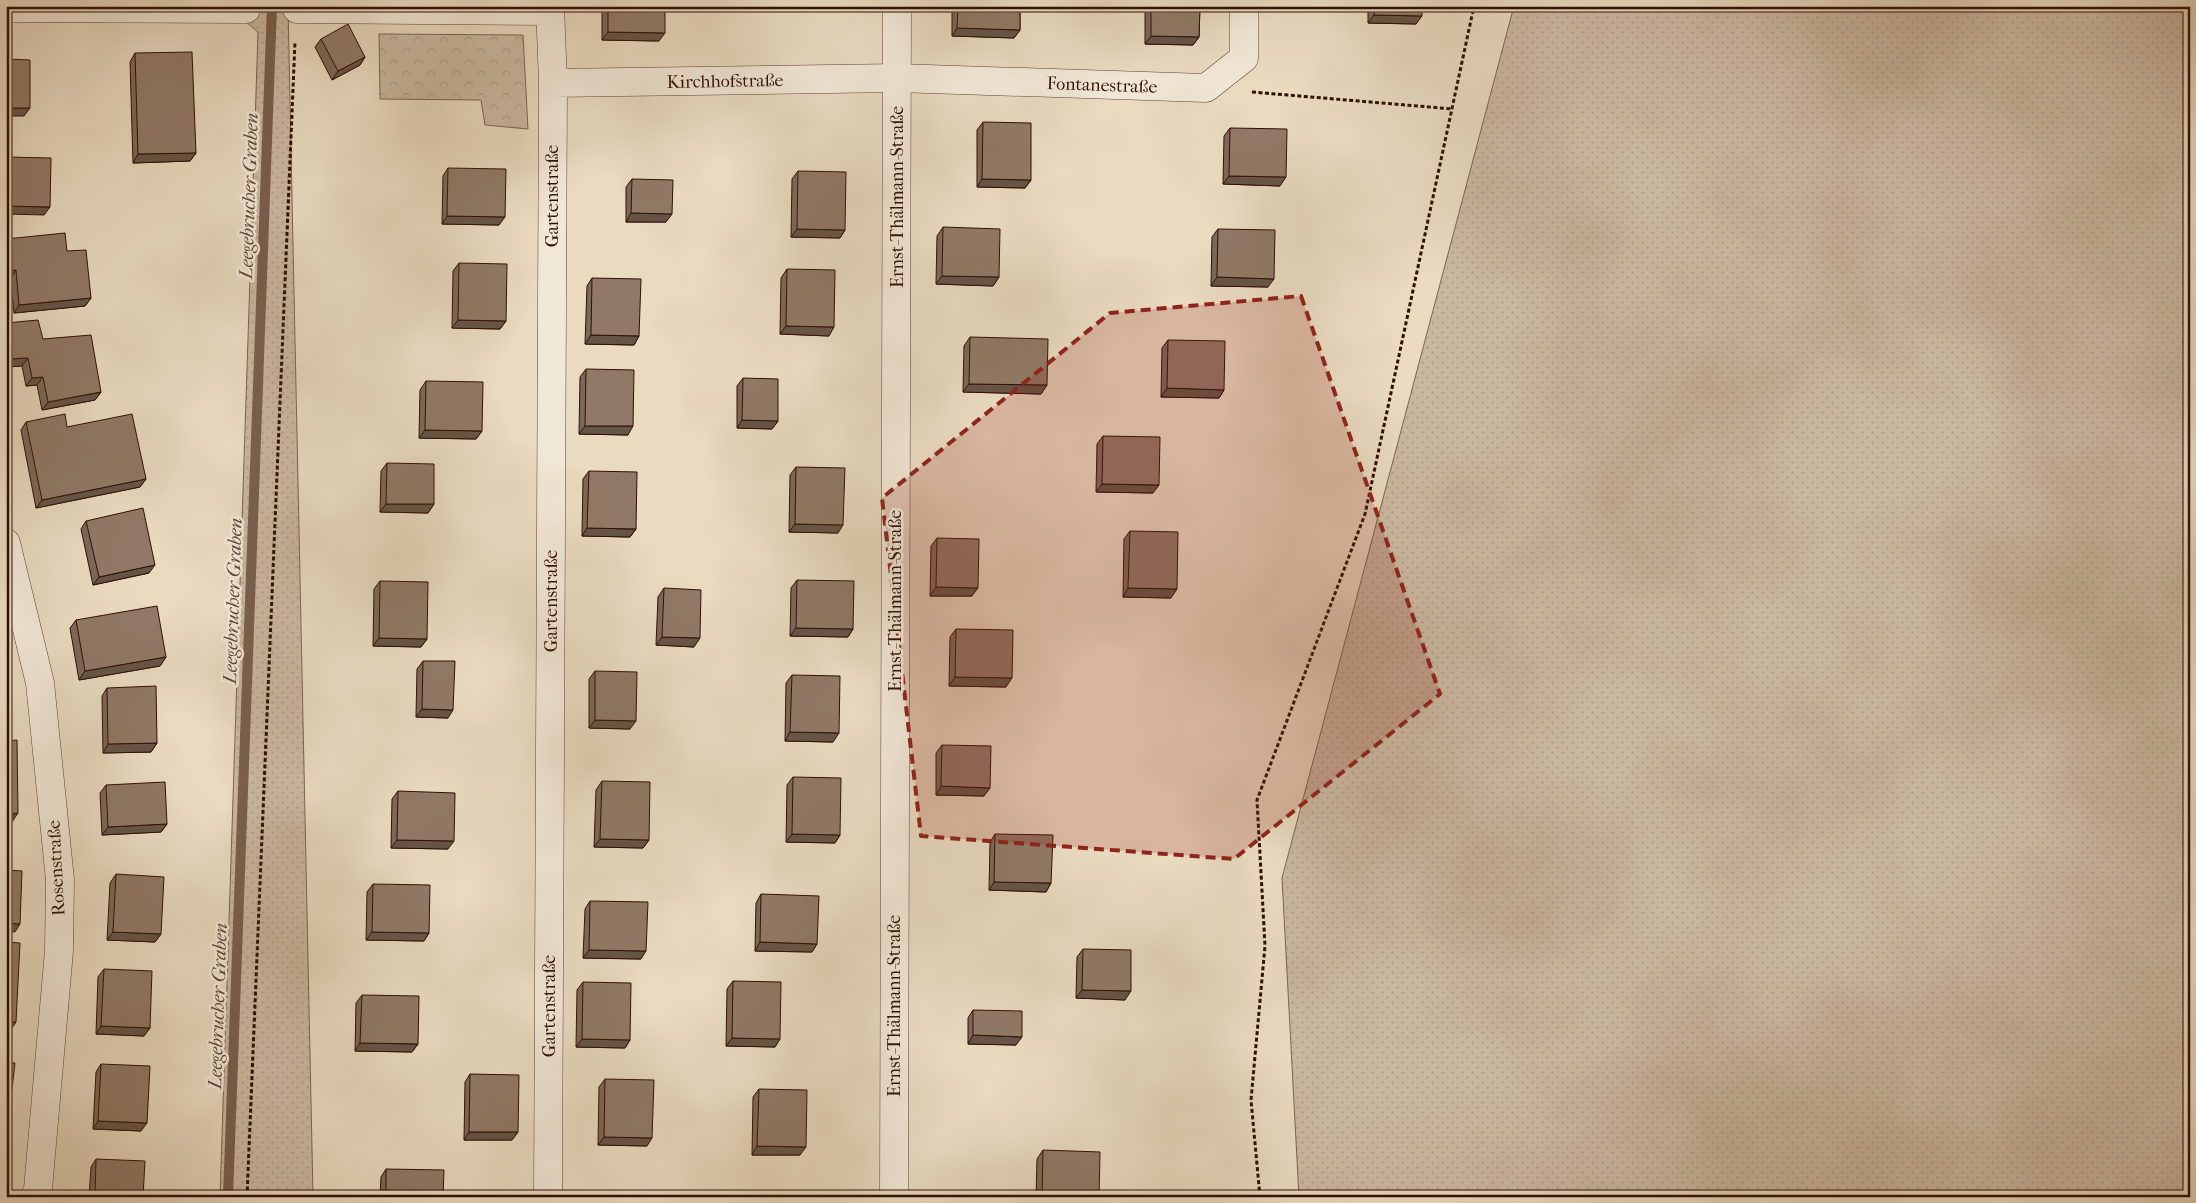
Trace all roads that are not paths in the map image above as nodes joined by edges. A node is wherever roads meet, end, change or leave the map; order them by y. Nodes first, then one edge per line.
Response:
1 (897, 6) edge
2 (1244, 6) edge
3 (6, 8) edge
4 (246, 9) dead end
5 (296, 9) road end
6 (550, 9) edge
7 (897, 78) junction
8 (553, 83) junction
9 (6, 543) edge
10 (35, 1197) edge
11 (548, 1197) edge
12 (894, 1197) edge

1 - 7 street, Ernst-Thälmann-Straße
2 - 7 street, Fontanestraße
3 - 4 street
5 - 6 street
6 - 8 street, Gartenstraße
7 - 8 street, Kirchhofstraße
7 - 12 street, Ernst-Thälmann-Straße
8 - 11 street, Gartenstraße
9 - 10 street, Rosenstraße

